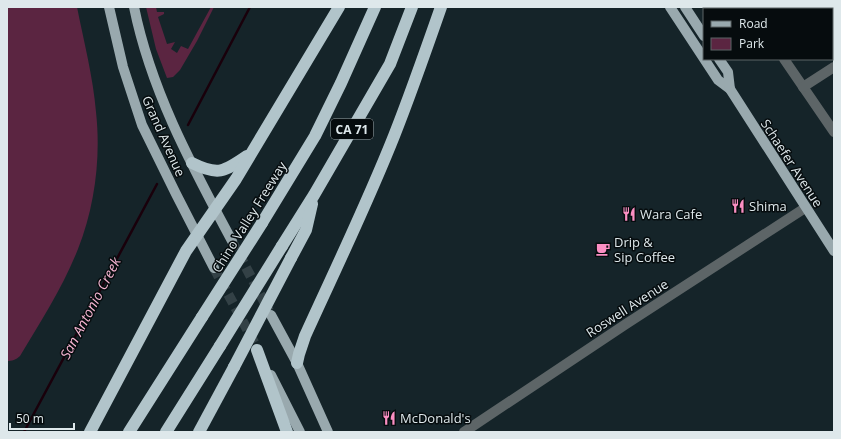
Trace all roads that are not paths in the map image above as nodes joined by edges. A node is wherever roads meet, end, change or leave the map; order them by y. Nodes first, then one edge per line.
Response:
1 (109, 7) edge
2 (134, 7) edge
3 (338, 7) edge
4 (375, 7) edge
5 (412, 7) edge
6 (441, 7) edge
7 (670, 7) edge
8 (685, 7) edge
9 (703, 34) edge
10 (703, 57) edge
11 (705, 60) edge
12 (720, 60) edge
13 (785, 60) edge
14 (834, 67) edge
15 (803, 87) junction
16 (730, 89) junction
17 (834, 132) edge
18 (251, 154) junction
19 (192, 163) junction
20 (314, 194) junction
21 (805, 208) junction
22 (215, 210) junction
23 (197, 235) junction
24 (232, 241) tunnel mouth
25 (834, 250) edge
26 (214, 268) tunnel mouth
27 (271, 314) tunnel mouth
28 (256, 347) joint
29 (297, 363) junction
30 (90, 432) edge
31 (129, 432) edge
32 (166, 432) edge
33 (199, 432) edge
34 (287, 432) edge
35 (300, 432) edge
36 (328, 432) edge
37 (464, 432) edge

1 - 23 main road, Grand Avenue
2 - 19 main road, Grand Avenue
3 - 18 highway
4 - 31 highway, Chino Valley Freeway / CA 71, bridge
5 - 20 highway, CA 71
6 - 29 highway
7 - 10 main road, Schaefer Avenue
8 - 9 main road
11 - 16 main road, Schaefer Avenue
12 - 16 main road, Schaefer Avenue
13 - 15 street
14 - 15 street
15 - 17 street
16 - 21 main road, Schaefer Avenue
18 - 19 highway
18 - 22 highway
19 - 22 main road, Grand Avenue
20 - 32 highway, CA 71, bridge
20 - 33 highway, bridge
21 - 25 main road, Schaefer Avenue
21 - 37 street, Roswell Avenue
22 - 23 highway
22 - 24 main road, Grand Avenue
23 - 26 main road, Grand Avenue
23 - 30 highway
27 - 29 main road
28 - 34 highway
28 - 35 main road
29 - 36 main road

